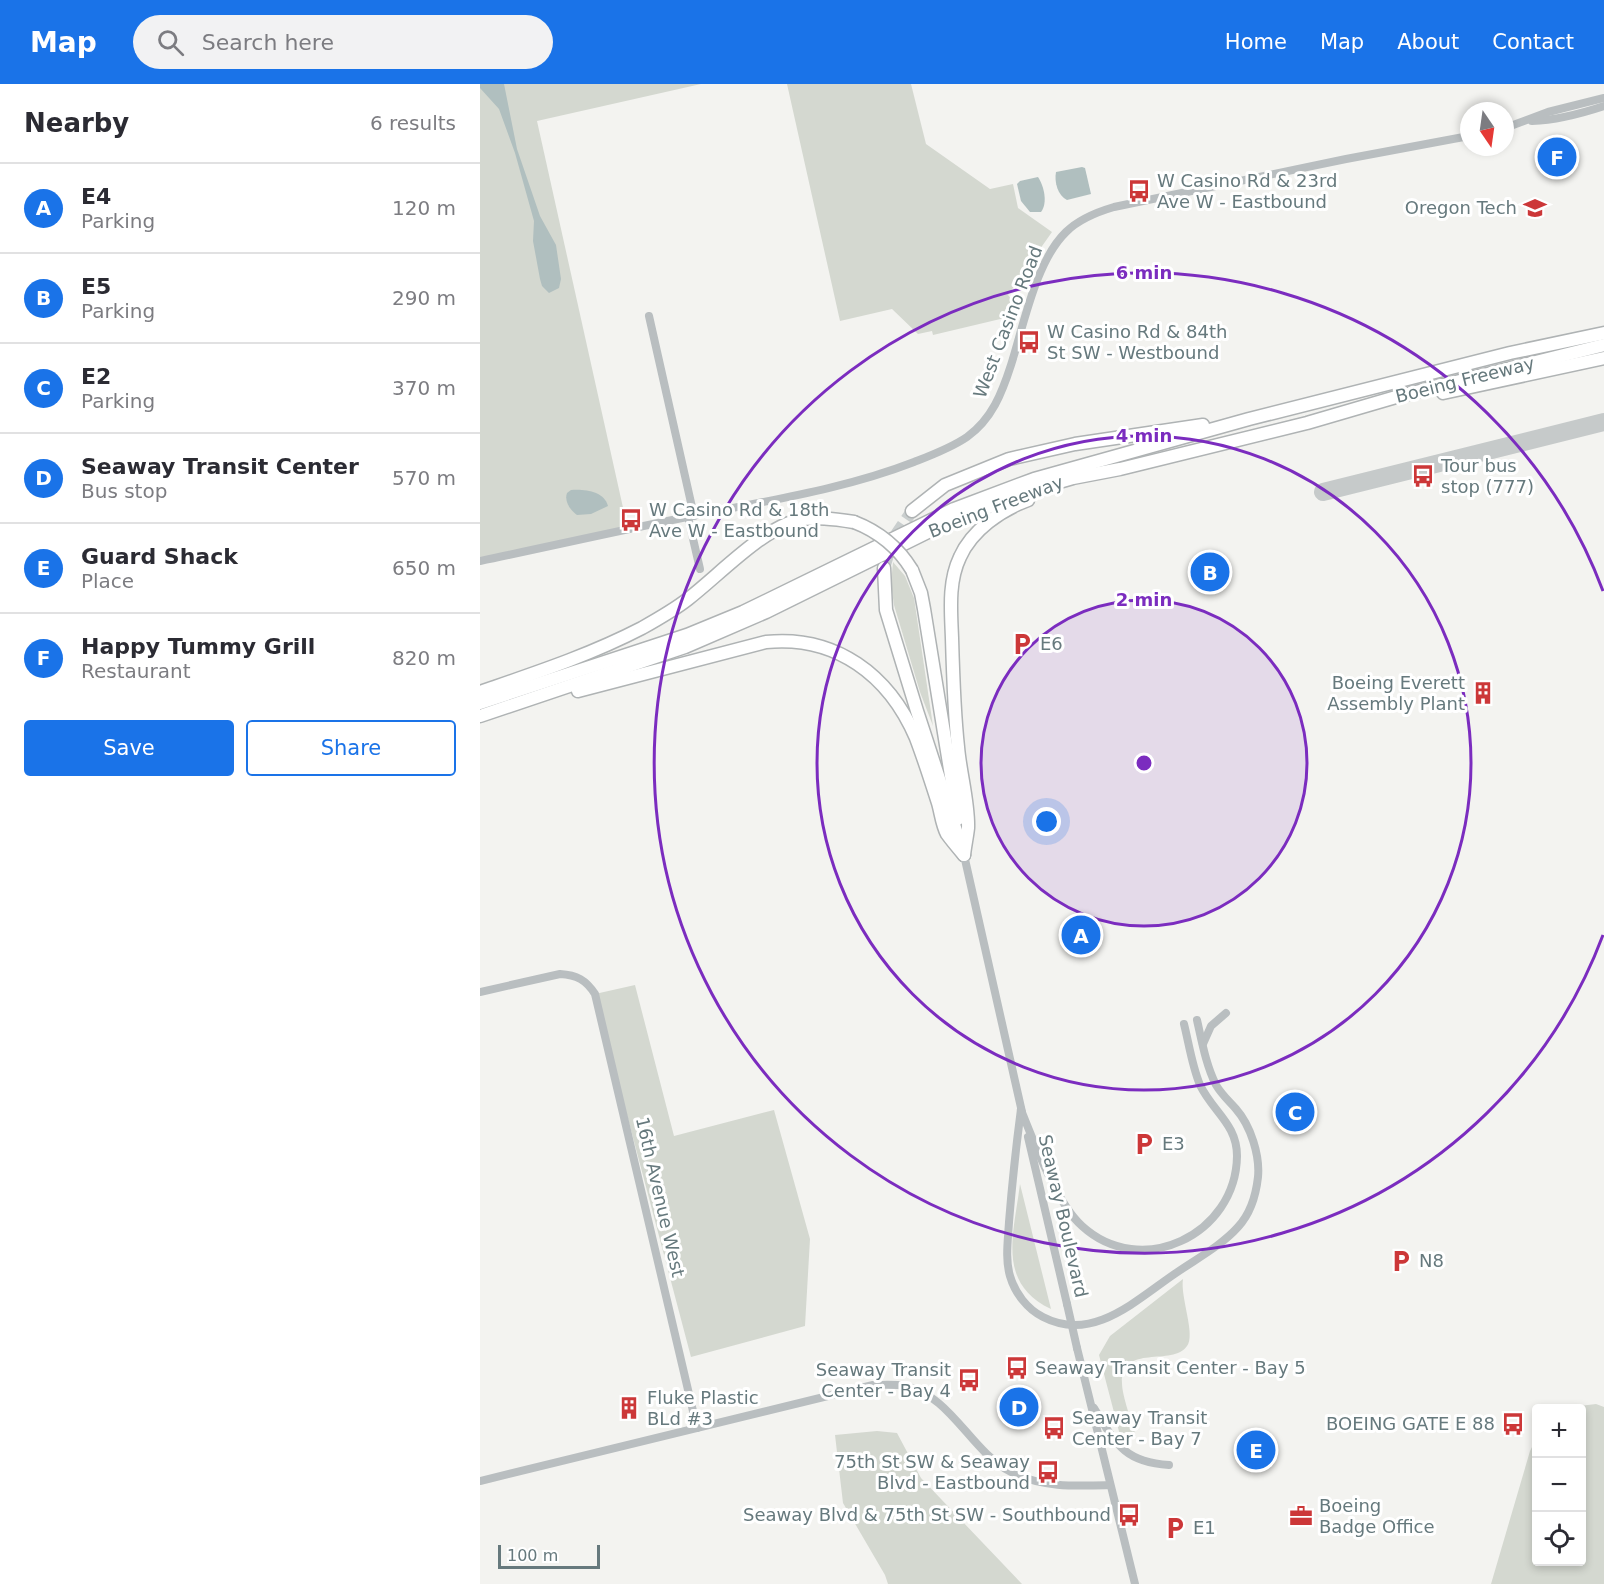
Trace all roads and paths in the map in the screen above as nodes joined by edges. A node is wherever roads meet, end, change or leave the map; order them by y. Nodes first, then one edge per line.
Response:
1 (1604, 98) edge
2 (1604, 106) edge
3 (1525, 121) junction
4 (1514, 125) edge
5 (1460, 138) edge
6 (649, 316) dead end
7 (1604, 326) edge
8 (1604, 333) edge
9 (1604, 345) edge
10 (1510, 353) junction
11 (1604, 358) edge
12 (1249, 419) junction
13 (1307, 423) junction
14 (1120, 469) junction
15 (912, 511) tunnel mouth
16 (691, 516) junction
17 (480, 561) edge
18 (884, 568) tunnel mouth
19 (700, 569) dead end
20 (480, 692) edge
21 (480, 703) edge
22 (480, 716) edge
23 (964, 855) junction
24 (480, 992) edge
25 (1226, 1013) dead end
26 (1197, 1020) dead end
27 (1184, 1024) dead end
28 (1202, 1044) junction
29 (1021, 1109) junction
30 (1089, 1400) junction
31 (697, 1428) junction
32 (1169, 1465) dead end
33 (480, 1482) edge
34 (1110, 1485) junction
35 (1135, 1584) edge

1 - 3 street
2 - 3 street
3 - 4 street
5 - 16 street, West Casino Road
6 - 16 street
7 - 10 highway
8 - 10 highway, Boeing Freeway
9 - 13 highway, Boeing Freeway
10 - 12 highway, Boeing Freeway
11 - 13 highway
12 - 15 highway
12 - 21 highway, Boeing Freeway
13 - 14 highway, Boeing Freeway
14 - 22 highway, Boeing Freeway
14 - 23 highway
16 - 17 street, West Casino Road
16 - 19 street
18 - 23 highway
20 - 23 highway, bridge
22 - 23 highway
23 - 29 street, Seaway Boulevard
24 - 31 street, 16th Avenue West
25 - 28 street
26 - 28 street
27 - 29 street
28 - 29 street
29 - 30 street, Seaway Boulevard, bridge
30 - 32 street
30 - 34 street, Seaway Boulevard
31 - 33 street
31 - 34 street
34 - 35 street, Seaway Boulevard

